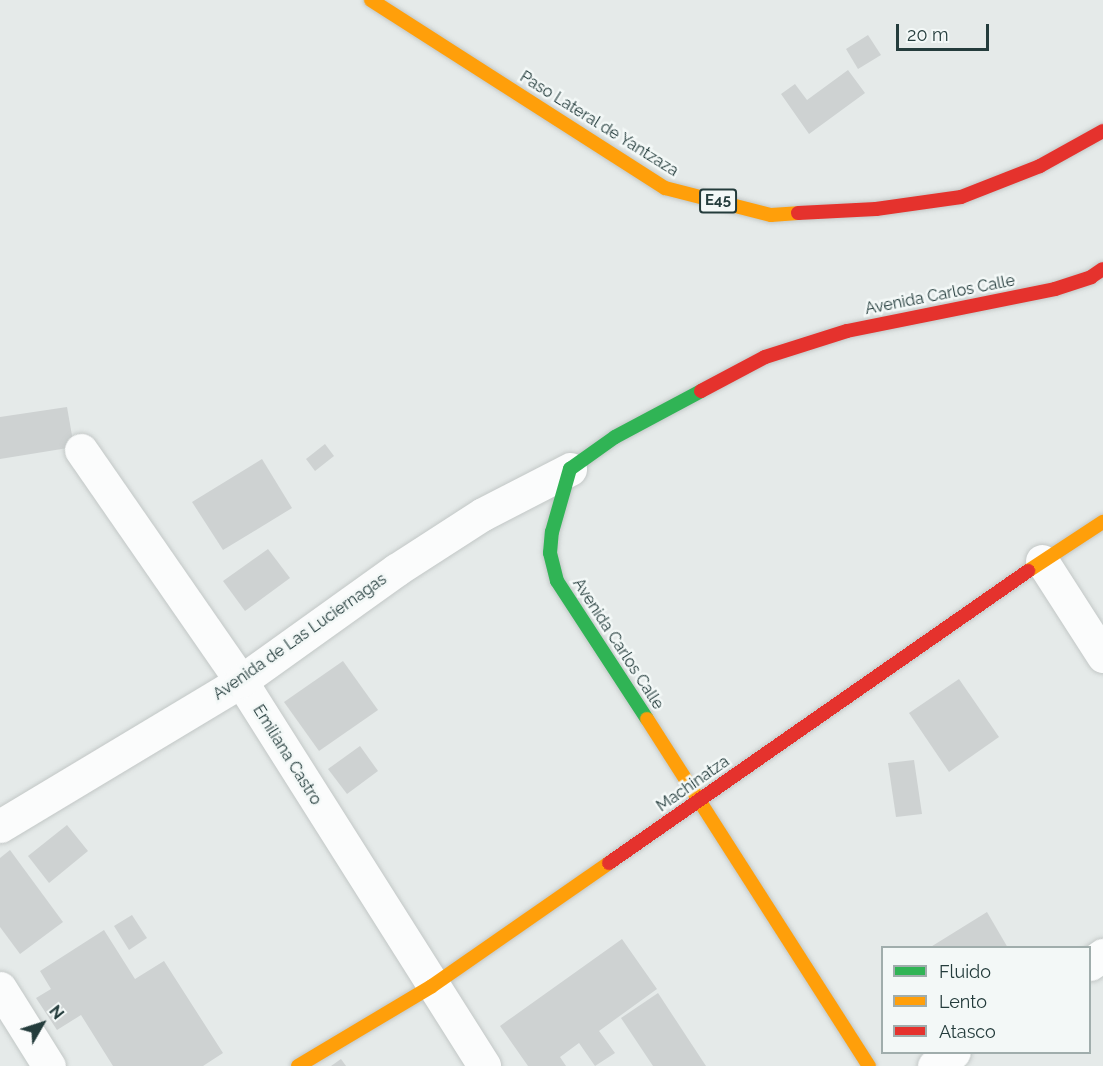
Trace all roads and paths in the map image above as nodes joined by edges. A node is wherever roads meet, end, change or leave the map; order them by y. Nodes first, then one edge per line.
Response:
1 (371, 0) edge
2 (1103, 131) edge
3 (1103, 269) edge
4 (81, 450) dead end
5 (570, 469) junction
6 (1103, 522) edge
7 (1042, 561) junction
8 (1103, 656) edge
9 (241, 681) junction
10 (700, 800) junction
11 (0, 826) edge
12 (432, 986) junction
13 (0, 988) edge
14 (952, 1054) edge
15 (49, 1066) edge
16 (298, 1066) edge
17 (484, 1066) edge
18 (869, 1066) edge
19 (934, 1066) edge

1 - 2 main road, Paso Lateral de Yantzaza / E45
3 - 5 main road, Avenida Carlos Calle
4 - 9 street, Emiliana Castro
5 - 9 street, Avenida de Las Luciernagas
5 - 10 main road, Avenida Carlos Calle
6 - 7 main road, Machinatza
7 - 8 street
7 - 10 main road, Machinatza
9 - 11 street, Avenida de Las Luciernagas
9 - 12 street, Emiliana Castro
10 - 12 main road, Machinatza
10 - 18 main road, Avenida Carlos Calle
12 - 16 main road, Machinatza
12 - 17 street, Emiliana Castro
13 - 15 street
14 - 19 street

